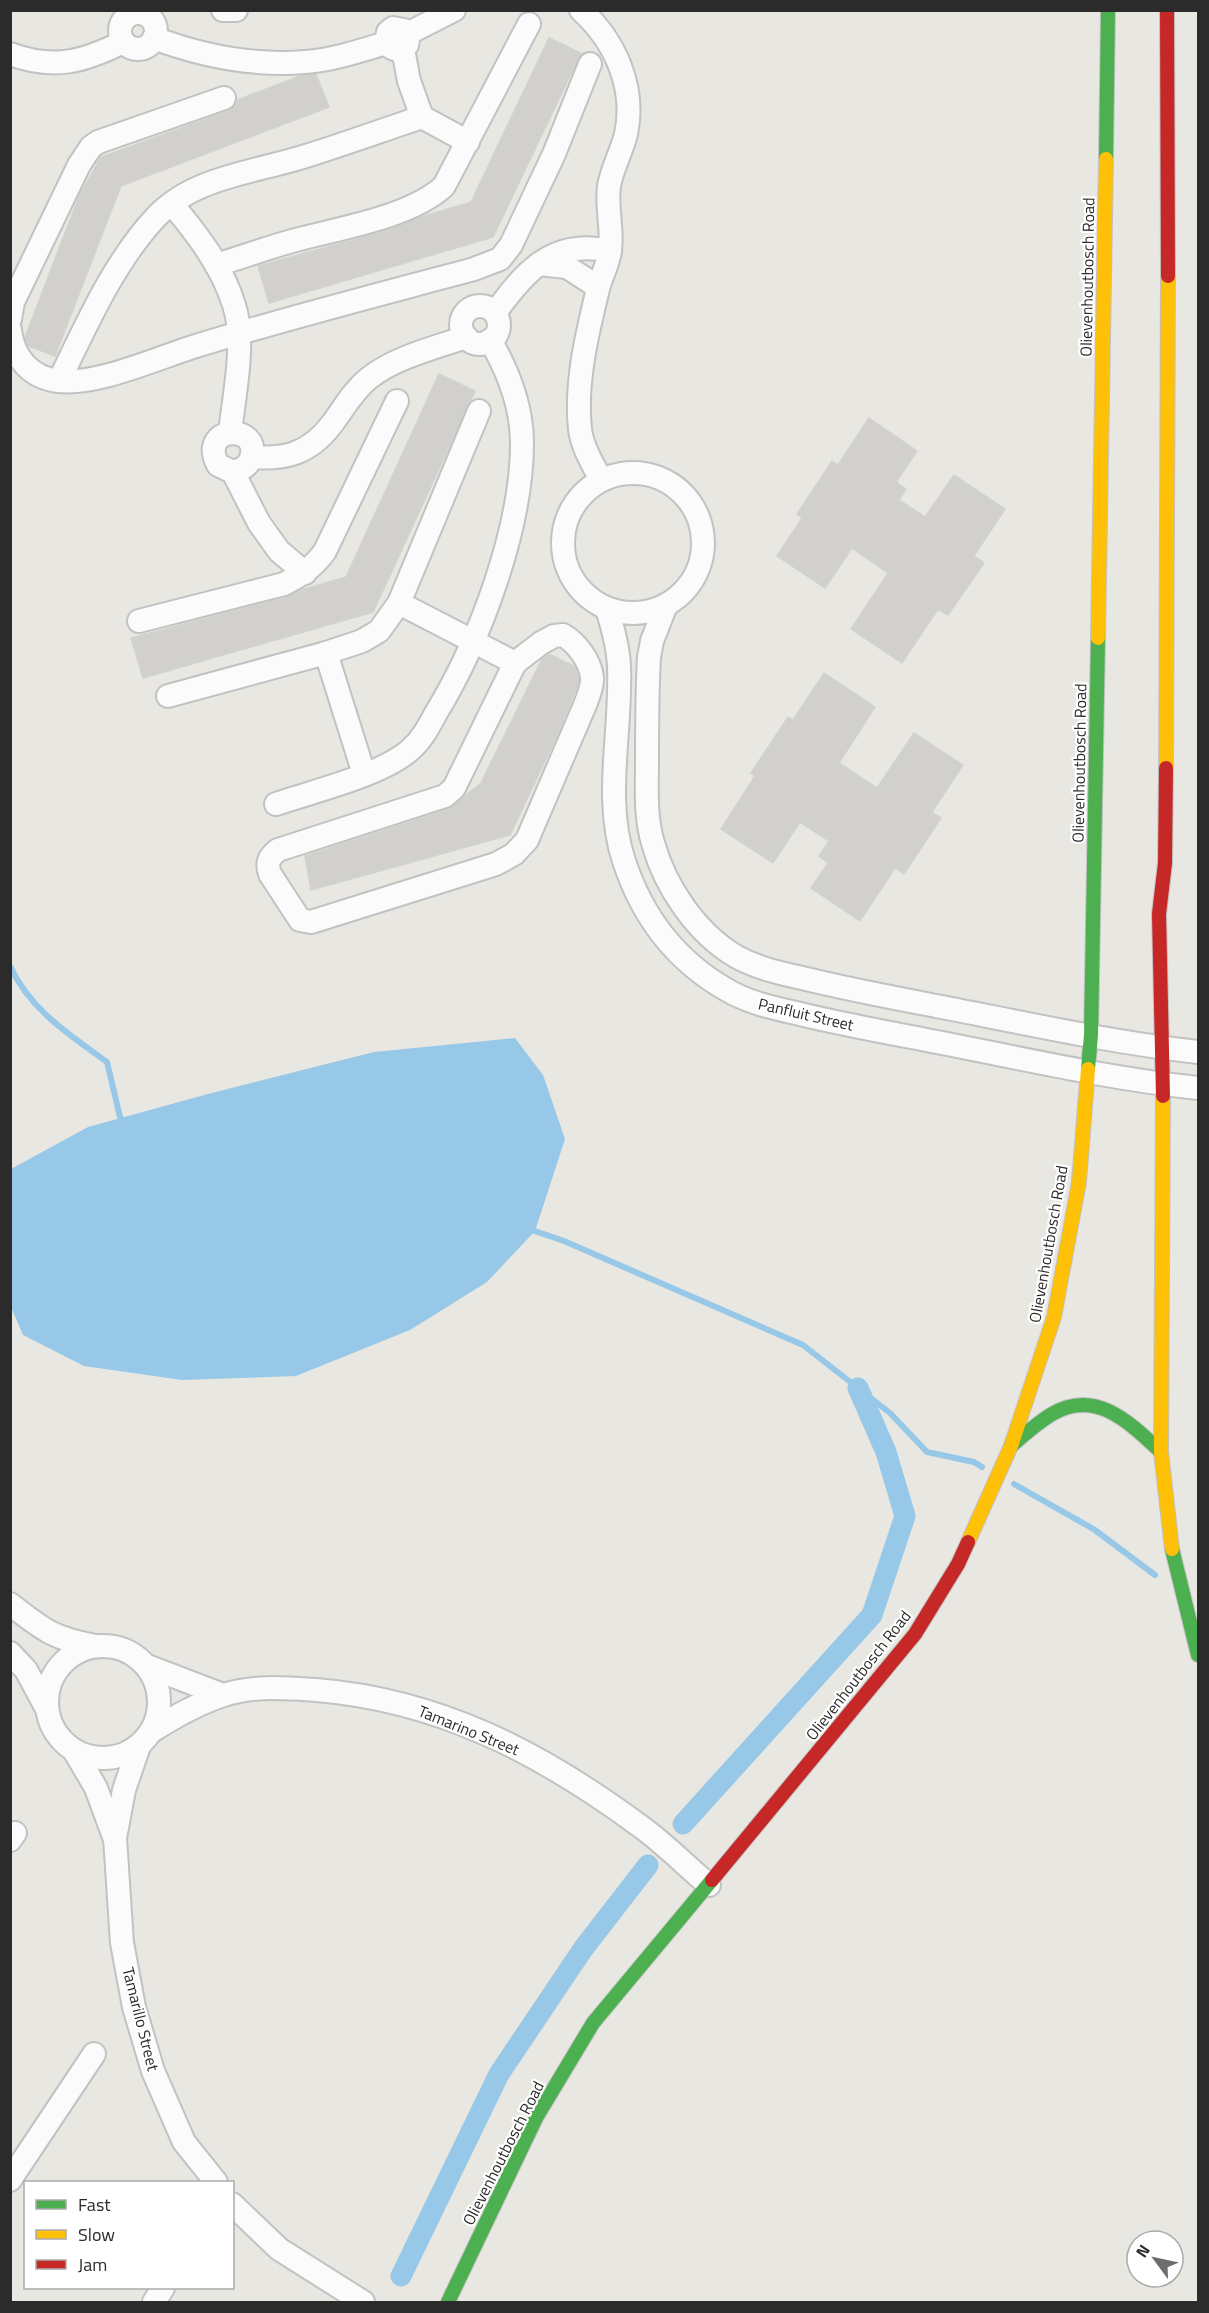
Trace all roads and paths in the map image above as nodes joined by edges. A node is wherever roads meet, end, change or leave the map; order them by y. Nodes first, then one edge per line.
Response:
1 (223, 10) edge
2 (236, 10) edge
3 (454, 10) edge
4 (581, 10) edge
5 (1108, 10) edge
6 (1167, 10) edge
7 (138, 12) edge
8 (529, 24) dead end
9 (154, 38) junction
10 (123, 42) junction
11 (399, 42) junction
12 (10, 54) edge
13 (590, 64) dead end
14 (224, 98) dead end
15 (422, 117) junction
16 (468, 142) junction
17 (172, 204) junction
18 (610, 250) junction
19 (539, 264) junction
20 (216, 266) junction
21 (598, 287) junction
22 (495, 313) junction
23 (10, 319) edge
24 (10, 330) edge
25 (239, 334) junction
26 (466, 338) junction
27 (490, 340) junction
28 (59, 381) junction
29 (397, 401) dead end
30 (479, 411) dead end
31 (230, 433) junction
32 (252, 457) junction
33 (233, 471) junction
34 (601, 480) junction
35 (305, 573) junction
36 (399, 603) junction
37 (666, 605) junction
38 (607, 609) junction
39 (139, 621) dead end
40 (472, 642) junction
41 (326, 653) junction
42 (515, 663) junction
43 (168, 696) dead end
44 (364, 774) junction
45 (276, 804) dead end
46 (1090, 1035) junction
47 (1163, 1048) junction
48 (1198, 1052) edge
49 (1088, 1071) junction
50 (1163, 1084) junction
51 (1198, 1088) edge
52 (1011, 1446) junction
53 (1161, 1452) junction
54 (10, 1604) edge
55 (97, 1646) junction
56 (10, 1653) edge
57 (1198, 1655) edge
58 (147, 1666) junction
59 (223, 1695) junction
60 (47, 1709) junction
61 (146, 1738) junction
62 (75, 1752) junction
63 (115, 1838) junction
64 (709, 1885) junction
65 (94, 2054) dead end
66 (10, 2180) edge
67 (215, 2181) edge
68 (234, 2206) edge
69 (162, 2289) edge
70 (154, 2302) edge
71 (363, 2302) edge
72 (448, 2302) edge

1 - 2 street
3 - 11 street
4 - 18 street
5 - 46 main road, Olievenhoutbosch Road
6 - 47 main road
7 - 9 street
7 - 10 street
8 - 16 street
9 - 10 street
9 - 11 street
10 - 12 street
11 - 15 street
13 - 25 street
14 - 23 street
15 - 16 street
15 - 17 street
16 - 20 street
17 - 20 street
17 - 28 street
18 - 19 street
18 - 21 street
19 - 21 street
19 - 22 street
20 - 25 street
21 - 34 street
22 - 26 street
22 - 27 street
24 - 28 street
25 - 28 street
25 - 31 street
26 - 27 street
26 - 32 street
27 - 40 street
29 - 35 street
30 - 36 street
31 - 32 street
31 - 33 street
32 - 33 street
33 - 35 street
34 - 37 street, Panfluit Street
34 - 38 street, Panfluit Street
35 - 39 street
36 - 40 street
36 - 41 street
37 - 38 street, Panfluit Street
37 - 46 street, Panfluit Street
38 - 49 street, Panfluit Street
40 - 42 street
40 - 44 street
41 - 43 street
41 - 44 street
42 - 42 street
44 - 45 street
46 - 47 street, Panfluit Street
46 - 49 main road, Olievenhoutbosch Road
47 - 48 street, Panfluit Street
47 - 50 main road
49 - 50 street, Panfluit Street
49 - 52 main road, Olievenhoutbosch Road
50 - 51 street, Panfluit Street
50 - 53 main road
52 - 53 main road
52 - 64 main road, Olievenhoutbosch Road
53 - 57 main road
54 - 55 street
55 - 58 street
55 - 60 street
56 - 60 street
58 - 59 street
58 - 61 street
59 - 61 street, Tamarino Street
59 - 64 street, Tamarino Street
60 - 62 street
61 - 62 street
61 - 63 street, Tamarillo Street
62 - 63 street, Tamarillo Street
63 - 67 street, Tamarillo Street
64 - 72 main road, Olievenhoutbosch Road
65 - 66 street
68 - 71 street
69 - 70 street

